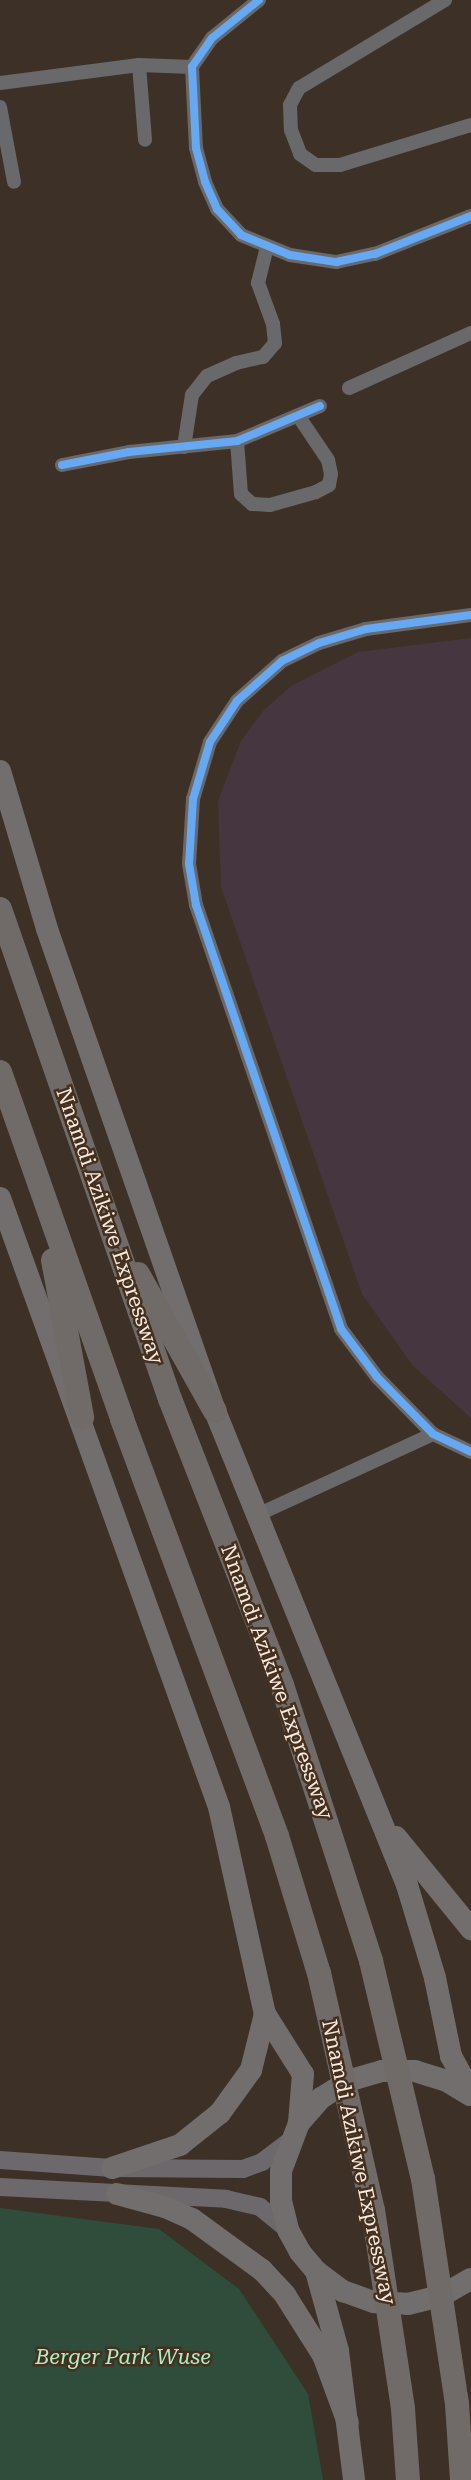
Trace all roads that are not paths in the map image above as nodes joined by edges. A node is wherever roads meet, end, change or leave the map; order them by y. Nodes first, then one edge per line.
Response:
1 (259, 0) edge
2 (445, 0) edge
3 (139, 65) junction
4 (192, 67) junction
5 (0, 83) edge
6 (0, 107) edge
7 (471, 125) edge
8 (145, 140) dead end
9 (14, 182) dead end
10 (471, 216) edge
11 (267, 246) junction
12 (471, 333) edge
13 (349, 388) dead end
14 (320, 406) dead end
15 (299, 417) junction
16 (237, 441) junction
17 (184, 447) junction
18 (62, 465) dead end
19 (471, 615) edge
20 (0, 771) edge
21 (0, 909) edge
22 (0, 1072) edge
23 (40, 1190) junction
24 (0, 1198) edge
25 (107, 1219) junction
26 (215, 1411) junction
27 (82, 1417) junction
28 (433, 1434) junction
29 (471, 1452) edge
30 (257, 1515) junction
31 (372, 1796) junction
32 (471, 1929) edge
33 (265, 2014) junction
34 (471, 2094) edge
35 (294, 2132) junction
36 (0, 2160) edge
37 (112, 2168) junction
38 (0, 2187) edge
39 (117, 2194) junction
40 (288, 2230) junction
41 (316, 2271) junction
42 (471, 2279) edge
43 (348, 2423) junction
44 (354, 2480) edge
45 (408, 2480) edge
46 (462, 2480) edge

1 - 4 street
2 - 7 street
3 - 4 street
3 - 5 street
3 - 8 street
4 - 11 street
6 - 9 street
10 - 11 street
11 - 17 street
12 - 13 street
14 - 15 street
15 - 16 street
15 - 16 street
16 - 17 street
17 - 18 street
19 - 28 street
20 - 26 highway, Nnamdi Azikiwe Expressway
21 - 25 highway, Nnamdi Azikiwe Expressway
22 - 23 highway, Nnamdi Azikiwe Expressway
23 - 27 highway
23 - 45 highway, Nnamdi Azikiwe Expressway, bridge
24 - 27 highway, Nnamdi Azikiwe Expressway
25 - 26 highway
25 - 46 highway, Nnamdi Azikiwe Expressway, bridge
26 - 30 highway, Nnamdi Azikiwe Expressway
27 - 33 highway, Nnamdi Azikiwe Expressway
28 - 29 street
28 - 30 street
30 - 31 highway, Nnamdi Azikiwe Expressway
31 - 32 highway
31 - 34 highway, Nnamdi Azikiwe Expressway
33 - 35 highway, Nnamdi Azikiwe Expressway
33 - 37 highway
34 - 35 highway
35 - 37 main road
35 - 40 highway, Nnamdi Azikiwe Expressway
36 - 37 main road
38 - 39 main road
39 - 40 main road
39 - 43 highway
40 - 41 highway
41 - 42 highway
41 - 43 highway
43 - 44 highway

